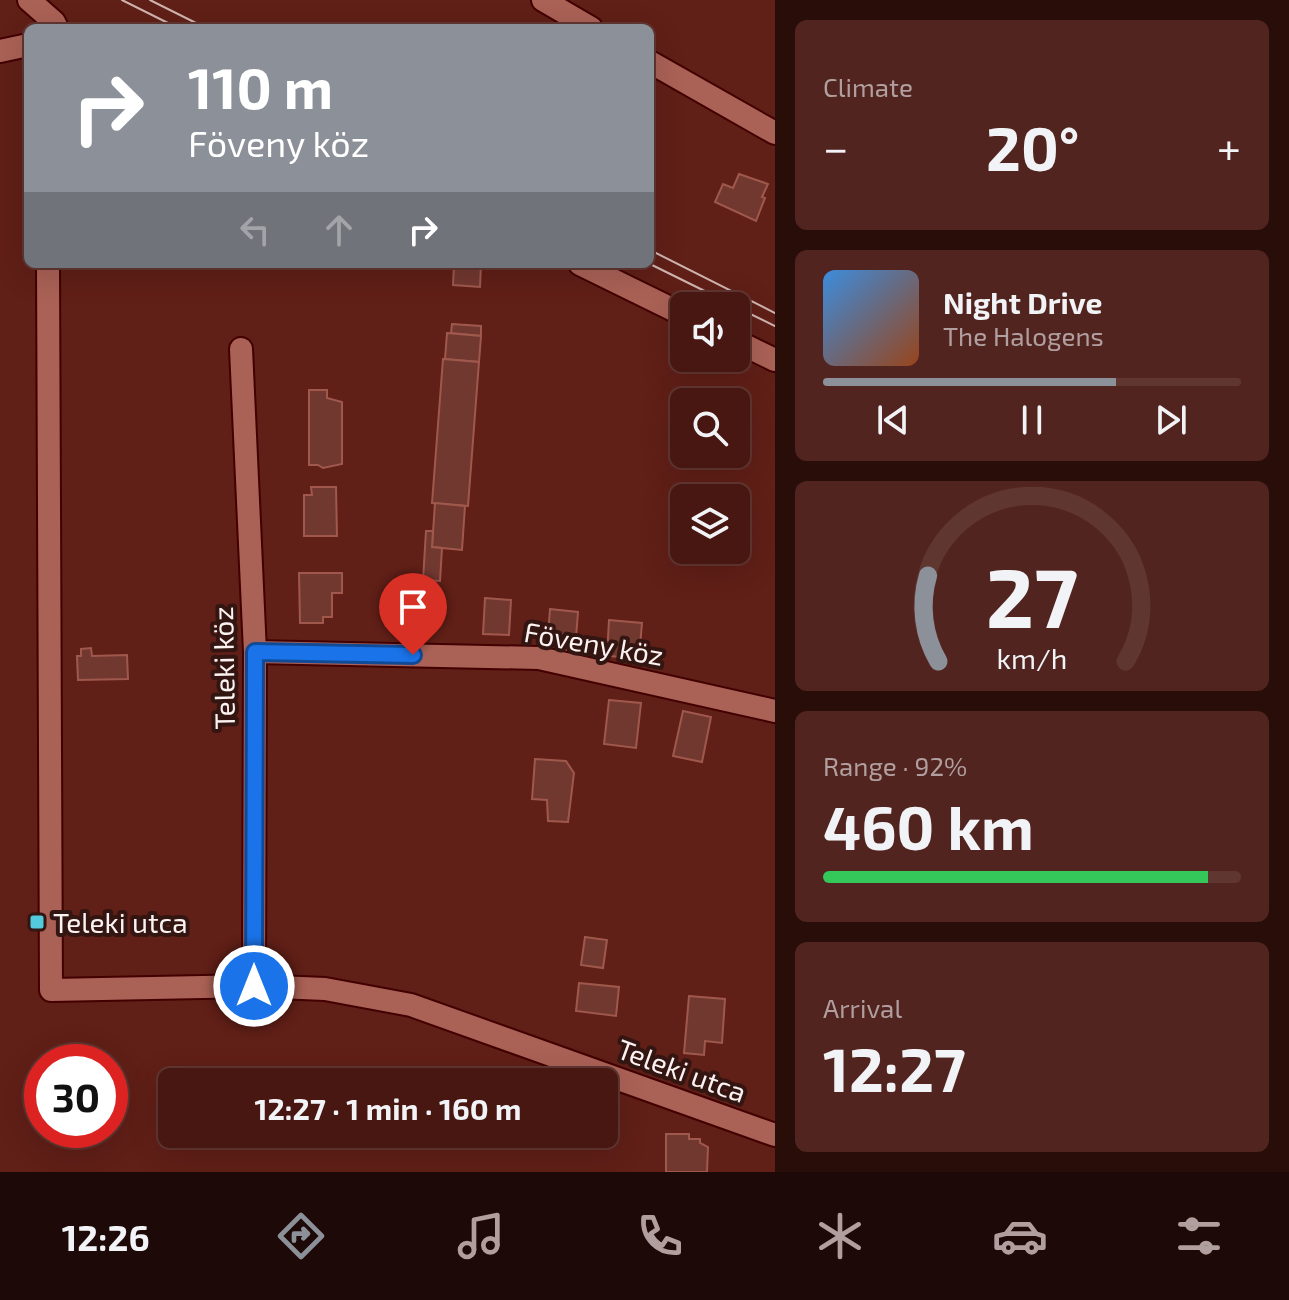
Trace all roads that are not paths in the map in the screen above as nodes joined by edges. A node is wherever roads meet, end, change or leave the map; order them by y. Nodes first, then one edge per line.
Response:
1 (29, 0) edge
2 (543, 0) edge
3 (53, 24) edge
4 (584, 24) edge
5 (24, 46) edge
6 (0, 51) edge
7 (654, 64) edge
8 (775, 133) edge
9 (48, 268) edge
10 (588, 268) edge
11 (670, 308) edge
12 (750, 348) edge
13 (241, 349) dead end
14 (775, 360) edge
15 (255, 652) junction
16 (775, 711) edge
17 (254, 986) junction
18 (775, 1135) edge

1 - 3 street
2 - 4 street
5 - 6 street
7 - 8 street
9 - 17 street, Teleki utca
10 - 11 street
12 - 14 street
13 - 15 street, Teleki köz
15 - 16 street, Föveny köz
15 - 17 street, Teleki köz
17 - 18 street, Teleki utca

